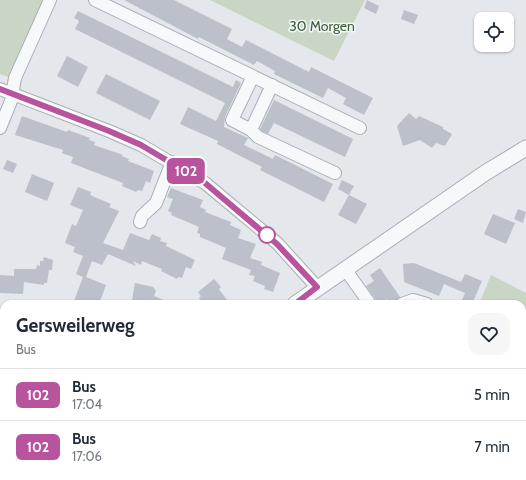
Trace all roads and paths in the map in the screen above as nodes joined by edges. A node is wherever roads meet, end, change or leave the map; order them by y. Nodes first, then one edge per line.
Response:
1 (50, 0) edge
2 (95, 0) edge
3 (253, 76) junction
4 (272, 86) junction
5 (6, 91) edge
6 (0, 128) edge
7 (360, 128) dead end
8 (251, 130) junction
9 (526, 148) edge
10 (172, 162) junction
11 (335, 173) dead end
12 (140, 222) dead end
13 (345, 269) junction
14 (317, 287) junction
15 (300, 300) edge
16 (367, 300) edge

1 - 5 street
2 - 3 street
3 - 4 street
3 - 8 street
4 - 7 street
4 - 8 street
5 - 6 street
5 - 10 street
8 - 11 street
9 - 13 street
10 - 12 street
10 - 14 street
13 - 14 street
13 - 16 street
14 - 15 street

